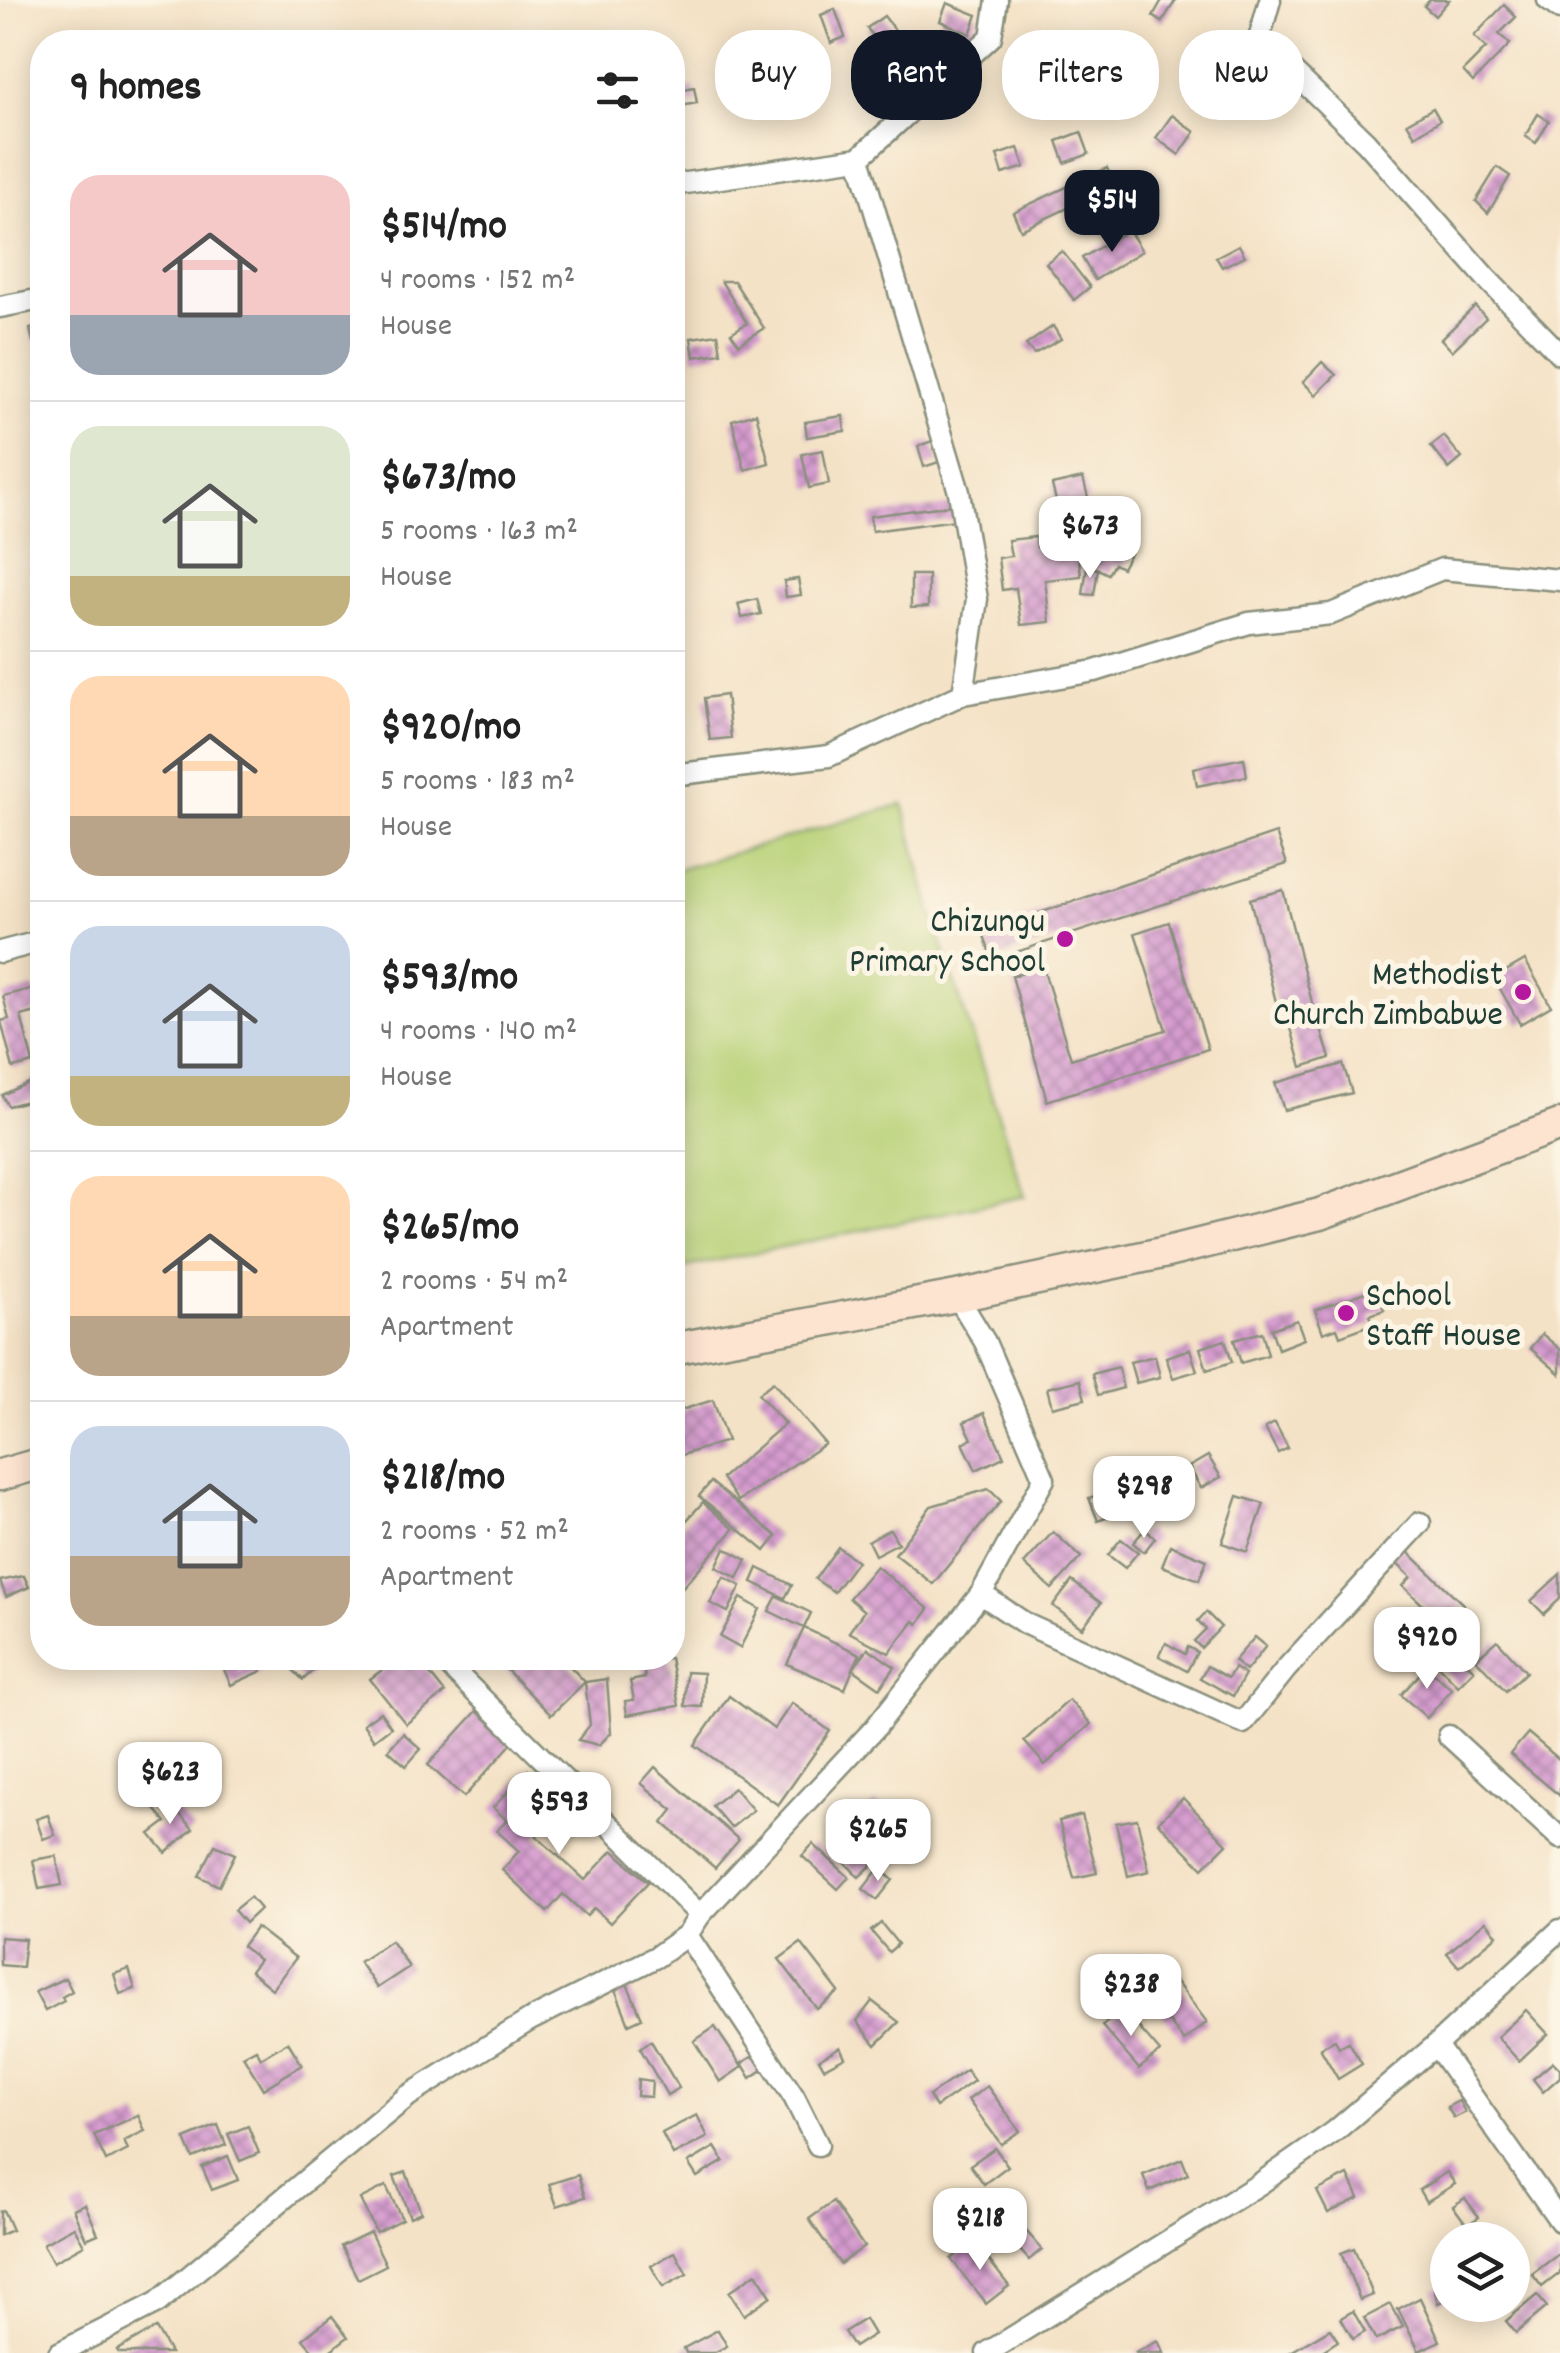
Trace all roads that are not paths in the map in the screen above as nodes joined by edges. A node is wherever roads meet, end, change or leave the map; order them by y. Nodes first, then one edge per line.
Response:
1 (998, 0) edge
2 (1270, 0) edge
3 (1548, 0) edge
4 (1560, 9) edge
5 (859, 158) junction
6 (685, 184) edge
7 (30, 301) edge
8 (0, 307) edge
9 (1560, 354) edge
10 (1560, 580) edge
11 (962, 694) junction
12 (685, 774) edge
13 (30, 944) edge
14 (0, 952) edge
15 (1560, 1126) edge
16 (957, 1296) junction
17 (685, 1347) edge
18 (30, 1466) edge
19 (0, 1475) edge
20 (1420, 1523) dead end
21 (981, 1594) junction
22 (453, 1670) edge
23 (1448, 1736) dead end
24 (1560, 1838) edge
25 (700, 1915) junction
26 (1560, 1930) edge
27 (687, 1936) junction
28 (1436, 2046) junction
29 (818, 2145) dead end
30 (1560, 2221) edge
31 (59, 2353) edge
32 (987, 2353) edge

1 - 5 street
2 - 9 street
3 - 4 street
5 - 6 street
5 - 11 street
7 - 8 street
10 - 11 street
11 - 12 street
13 - 14 street
15 - 16 street
16 - 17 street
16 - 21 street
18 - 19 street
20 - 21 street
21 - 25 street
22 - 25 street
23 - 24 street
25 - 27 street
26 - 28 street
27 - 29 street
27 - 31 street
28 - 30 street
28 - 32 street

